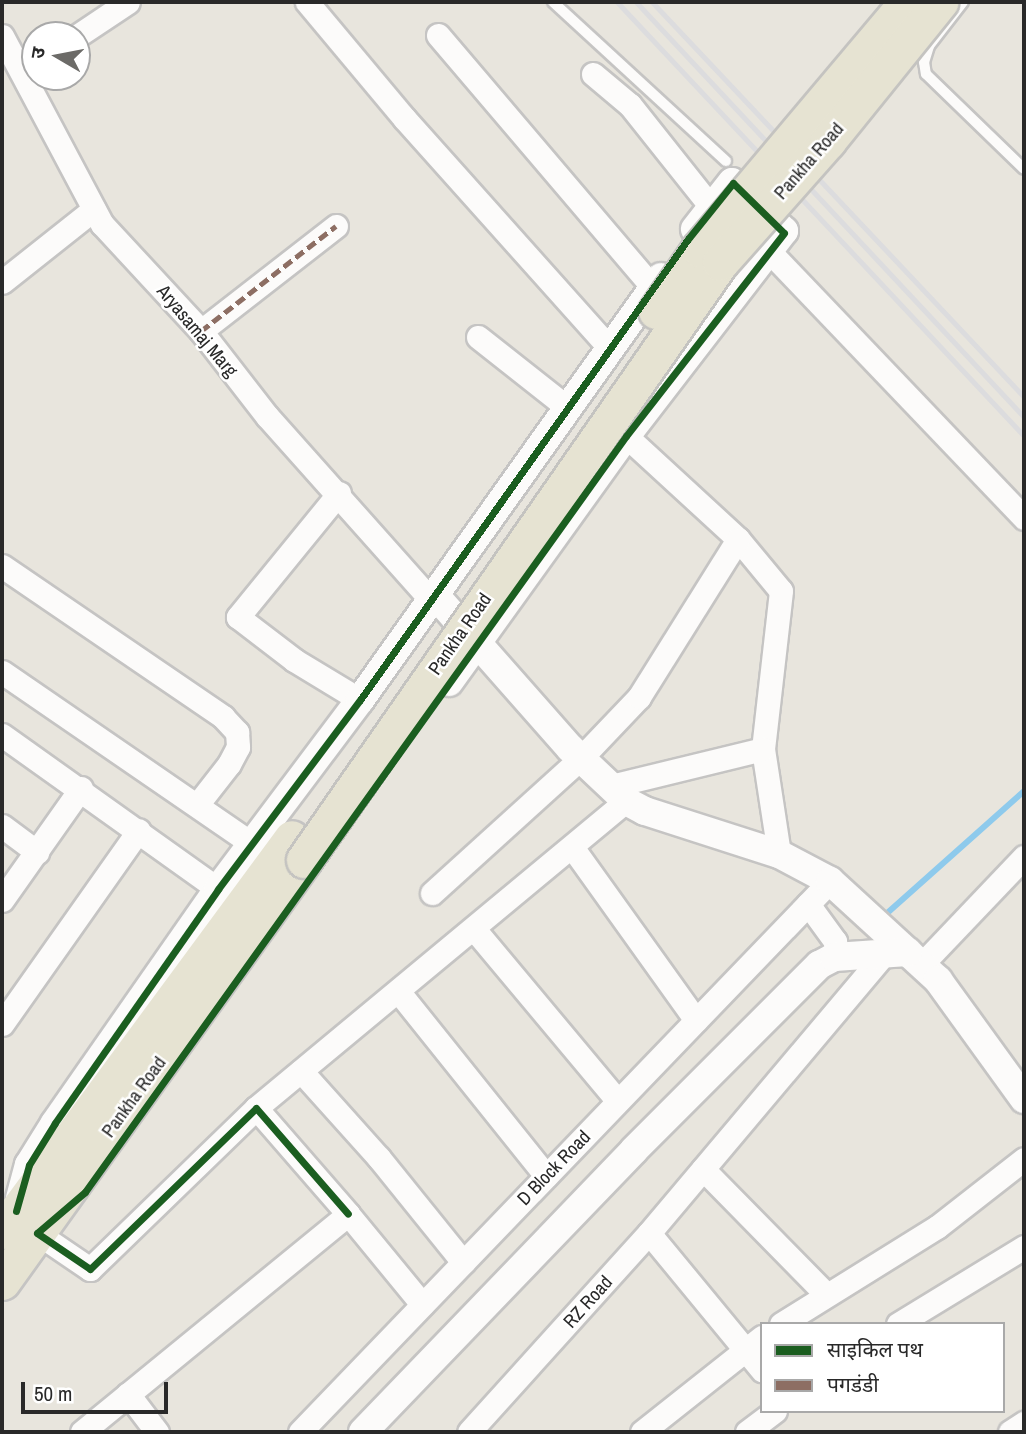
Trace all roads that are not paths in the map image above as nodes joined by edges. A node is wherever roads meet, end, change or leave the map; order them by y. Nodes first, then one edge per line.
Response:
1 (128, 2) edge
2 (307, 2) edge
3 (553, 2) edge
4 (907, 2) edge
5 (940, 2) edge
6 (963, 2) edge
7 (91, 27) edge
8 (439, 36) dead end
9 (15, 57) edge
10 (593, 74) dead end
11 (726, 161) dead end
12 (1024, 169) edge
13 (712, 208) junction
14 (94, 209) junction
15 (336, 226) dead end
16 (769, 251) junction
17 (2, 282) edge
18 (653, 288) junction
19 (201, 331) junction
20 (478, 337) dead end
21 (610, 348) junction
22 (568, 408) junction
23 (626, 436) junction
24 (339, 493) junction
25 (1024, 518) edge
26 (738, 539) junction
27 (2, 566) edge
28 (433, 598) junction
29 (477, 643) junction
30 (2, 672) edge
31 (360, 700) junction
32 (2, 735) edge
33 (763, 749) junction
34 (581, 758) junction
35 (81, 788) junction
36 (618, 794) junction
37 (197, 805) junction
38 (2, 826) edge
39 (139, 830) junction
40 (251, 843) junction
41 (572, 847) junction
42 (298, 849) junction
43 (37, 852) junction
44 (779, 854) junction
45 (1024, 857) edge
46 (830, 881) junction
47 (218, 889) junction
48 (432, 893) dead end
49 (2, 900) edge
50 (808, 904) junction
51 (474, 929) junction
52 (837, 957) junction
53 (905, 957) junction
54 (398, 992) junction
55 (696, 1020) junction
56 (2, 1024) edge
57 (301, 1072) junction
58 (1024, 1099) edge
59 (618, 1101) junction
60 (256, 1108) junction
61 (1024, 1159) edge
62 (703, 1169) junction
63 (546, 1176) junction
64 (348, 1214) junction
65 (18, 1225) edge
66 (649, 1233) junction
67 (1024, 1249) edge
68 (463, 1262) junction
69 (2, 1282) edge
70 (825, 1293) junction
71 (422, 1304) junction
72 (784, 1322) edge
73 (901, 1322) edge
74 (754, 1343) edge
75 (760, 1363) edge
76 (128, 1394) junction
77 (772, 1413) edge
78 (1024, 1423) edge
79 (82, 1432) edge
80 (157, 1432) edge
81 (300, 1432) edge
82 (363, 1432) edge
83 (469, 1432) edge
84 (642, 1432) edge
85 (747, 1432) edge
86 (1010, 1432) edge

1 - 7 street
2 - 21 street
3 - 11 lane
4 - 42 main road, Pankha Road, bridge
5 - 42 main road, Pankha Road, bridge
6 - 12 lane
8 - 18 street
9 - 14 street, Aryasamaj Marg
10 - 13 street
13 - 16 street
13 - 18 street
14 - 17 street
14 - 19 street, Aryasamaj Marg
15 - 19 street
16 - 23 street
16 - 25 street
18 - 21 street
19 - 24 street, Aryasamaj Marg
20 - 22 street
21 - 22 street
22 - 28 street
23 - 26 street
23 - 29 street
24 - 28 street, Aryasamaj Marg
24 - 31 street
26 - 33 street
26 - 34 street
27 - 37 street
28 - 29 street
28 - 31 street
29 - 34 street
29 - 65 street
30 - 37 street
31 - 40 street
32 - 35 street
33 - 36 street
33 - 44 street
34 - 36 street
34 - 48 street
35 - 39 street
35 - 43 street
36 - 41 street
36 - 44 street
37 - 40 street
38 - 43 street
39 - 47 street
39 - 56 street
40 - 47 street
41 - 51 street
41 - 55 street
42 - 65 main road, Pankha Road
43 - 49 street
44 - 46 street
45 - 53 street, RZ Road
46 - 50 street, D Block Road
46 - 53 street
47 - 65 street
50 - 52 street
50 - 55 street, D Block Road
51 - 54 street
51 - 59 street
52 - 53 street
52 - 82 street
53 - 58 street
53 - 62 street, RZ Road
54 - 57 street
54 - 63 street
55 - 59 street, D Block Road
57 - 60 street
57 - 68 street
59 - 63 street, D Block Road
60 - 64 street
60 - 65 street
61 - 70 street
62 - 66 street, RZ Road
62 - 70 street
63 - 68 street, D Block Road
64 - 71 street
64 - 76 street
65 - 69 main road, Pankha Road
66 - 74 street
66 - 83 street, RZ Road
67 - 73 street
68 - 71 street, D Block Road
70 - 72 street
71 - 81 street, D Block Road
74 - 75 street
74 - 84 street
76 - 79 street
76 - 80 street
77 - 85 street
78 - 86 street

